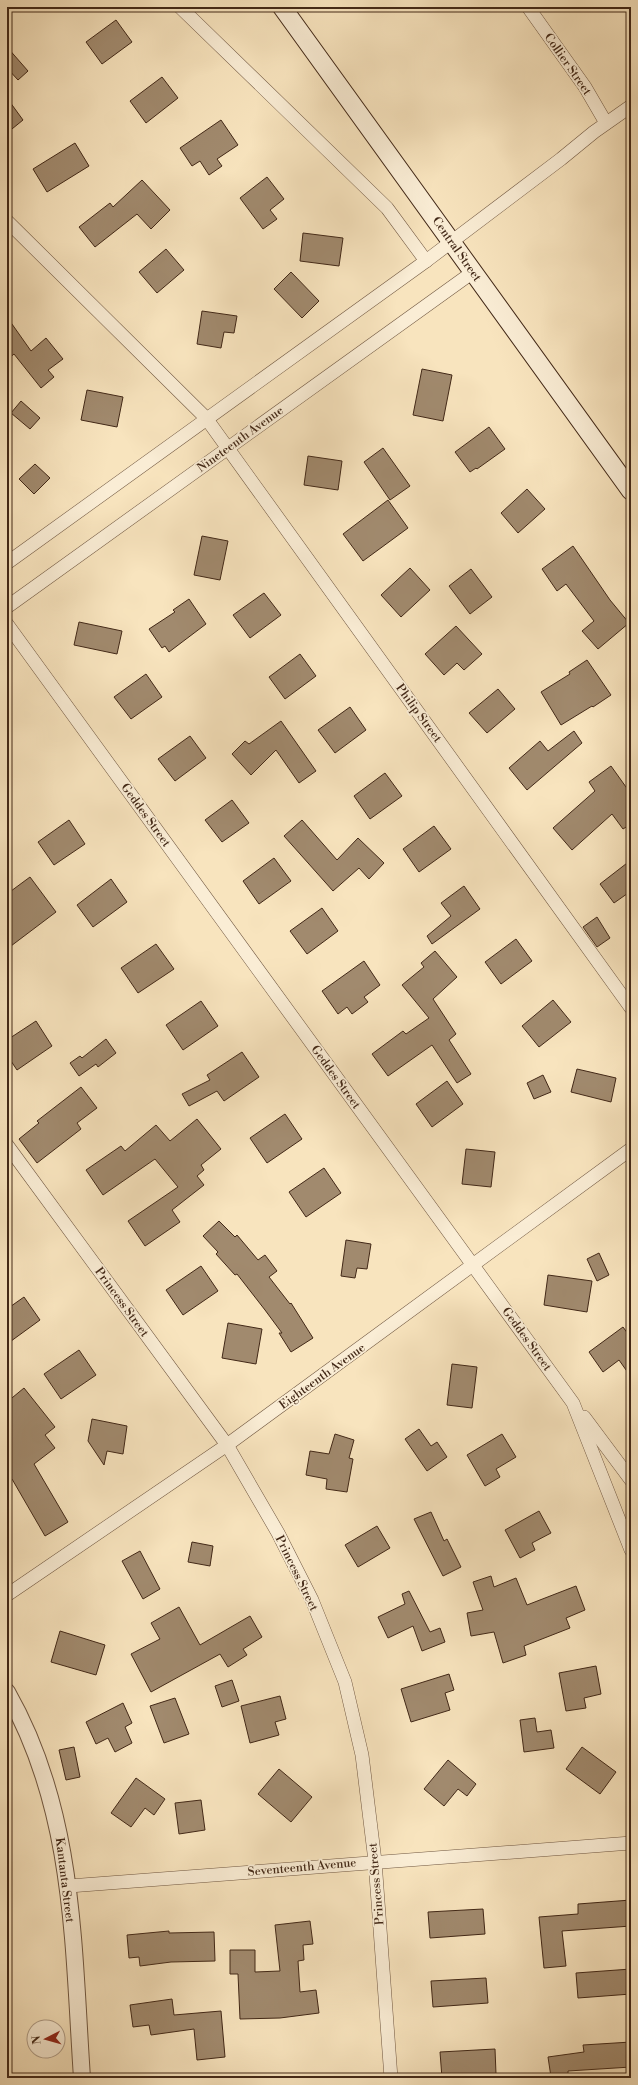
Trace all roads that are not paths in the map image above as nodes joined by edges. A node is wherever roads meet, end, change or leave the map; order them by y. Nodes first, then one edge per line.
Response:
1 (180, 7) edge
2 (282, 7) edge
3 (528, 7) edge
4 (631, 106) edge
5 (606, 122) junction
6 (7, 221) edge
7 (451, 240) junction
8 (426, 260) junction
9 (474, 272) junction
10 (206, 418) junction
11 (227, 447) junction
12 (631, 491) edge
13 (7, 563) edge
14 (7, 607) edge
15 (7, 624) edge
16 (631, 1008) edge
17 (7, 1145) edge
18 (631, 1149) edge
19 (473, 1266) junction
20 (573, 1403) junction
21 (227, 1445) junction
22 (631, 1480) edge
23 (631, 1550) edge
24 (7, 1596) edge
25 (7, 1692) edge
26 (631, 1843) edge
27 (375, 1861) junction
28 (68, 1886) junction
29 (82, 2078) edge
30 (391, 2078) edge

1 - 8 street
2 - 7 main road, Central Street
3 - 5 street, Collier Street
4 - 5 street
5 - 7 street
6 - 10 street, Philip Street
7 - 8 street
7 - 9 main road, Central Street
8 - 10 street
9 - 11 street, Nineteenth Avenue
9 - 12 main road, Central Street
10 - 11 street, Philip Street
10 - 13 street
11 - 14 street, Nineteenth Avenue
11 - 16 street, Philip Street
15 - 19 street, Geddes Street
17 - 21 street, Princess Street
18 - 19 street, Eighteenth Avenue
19 - 20 street, Geddes Street
19 - 21 street, Eighteenth Avenue
20 - 22 street
20 - 23 street, Geddes Street
21 - 24 street, Eighteenth Avenue
21 - 27 street, Princess Street
25 - 28 street, Kantanta Street
26 - 27 street, Seventeenth Avenue
27 - 28 street, Seventeenth Avenue
27 - 30 street, Princess Street
28 - 29 street, Kantanta Street

